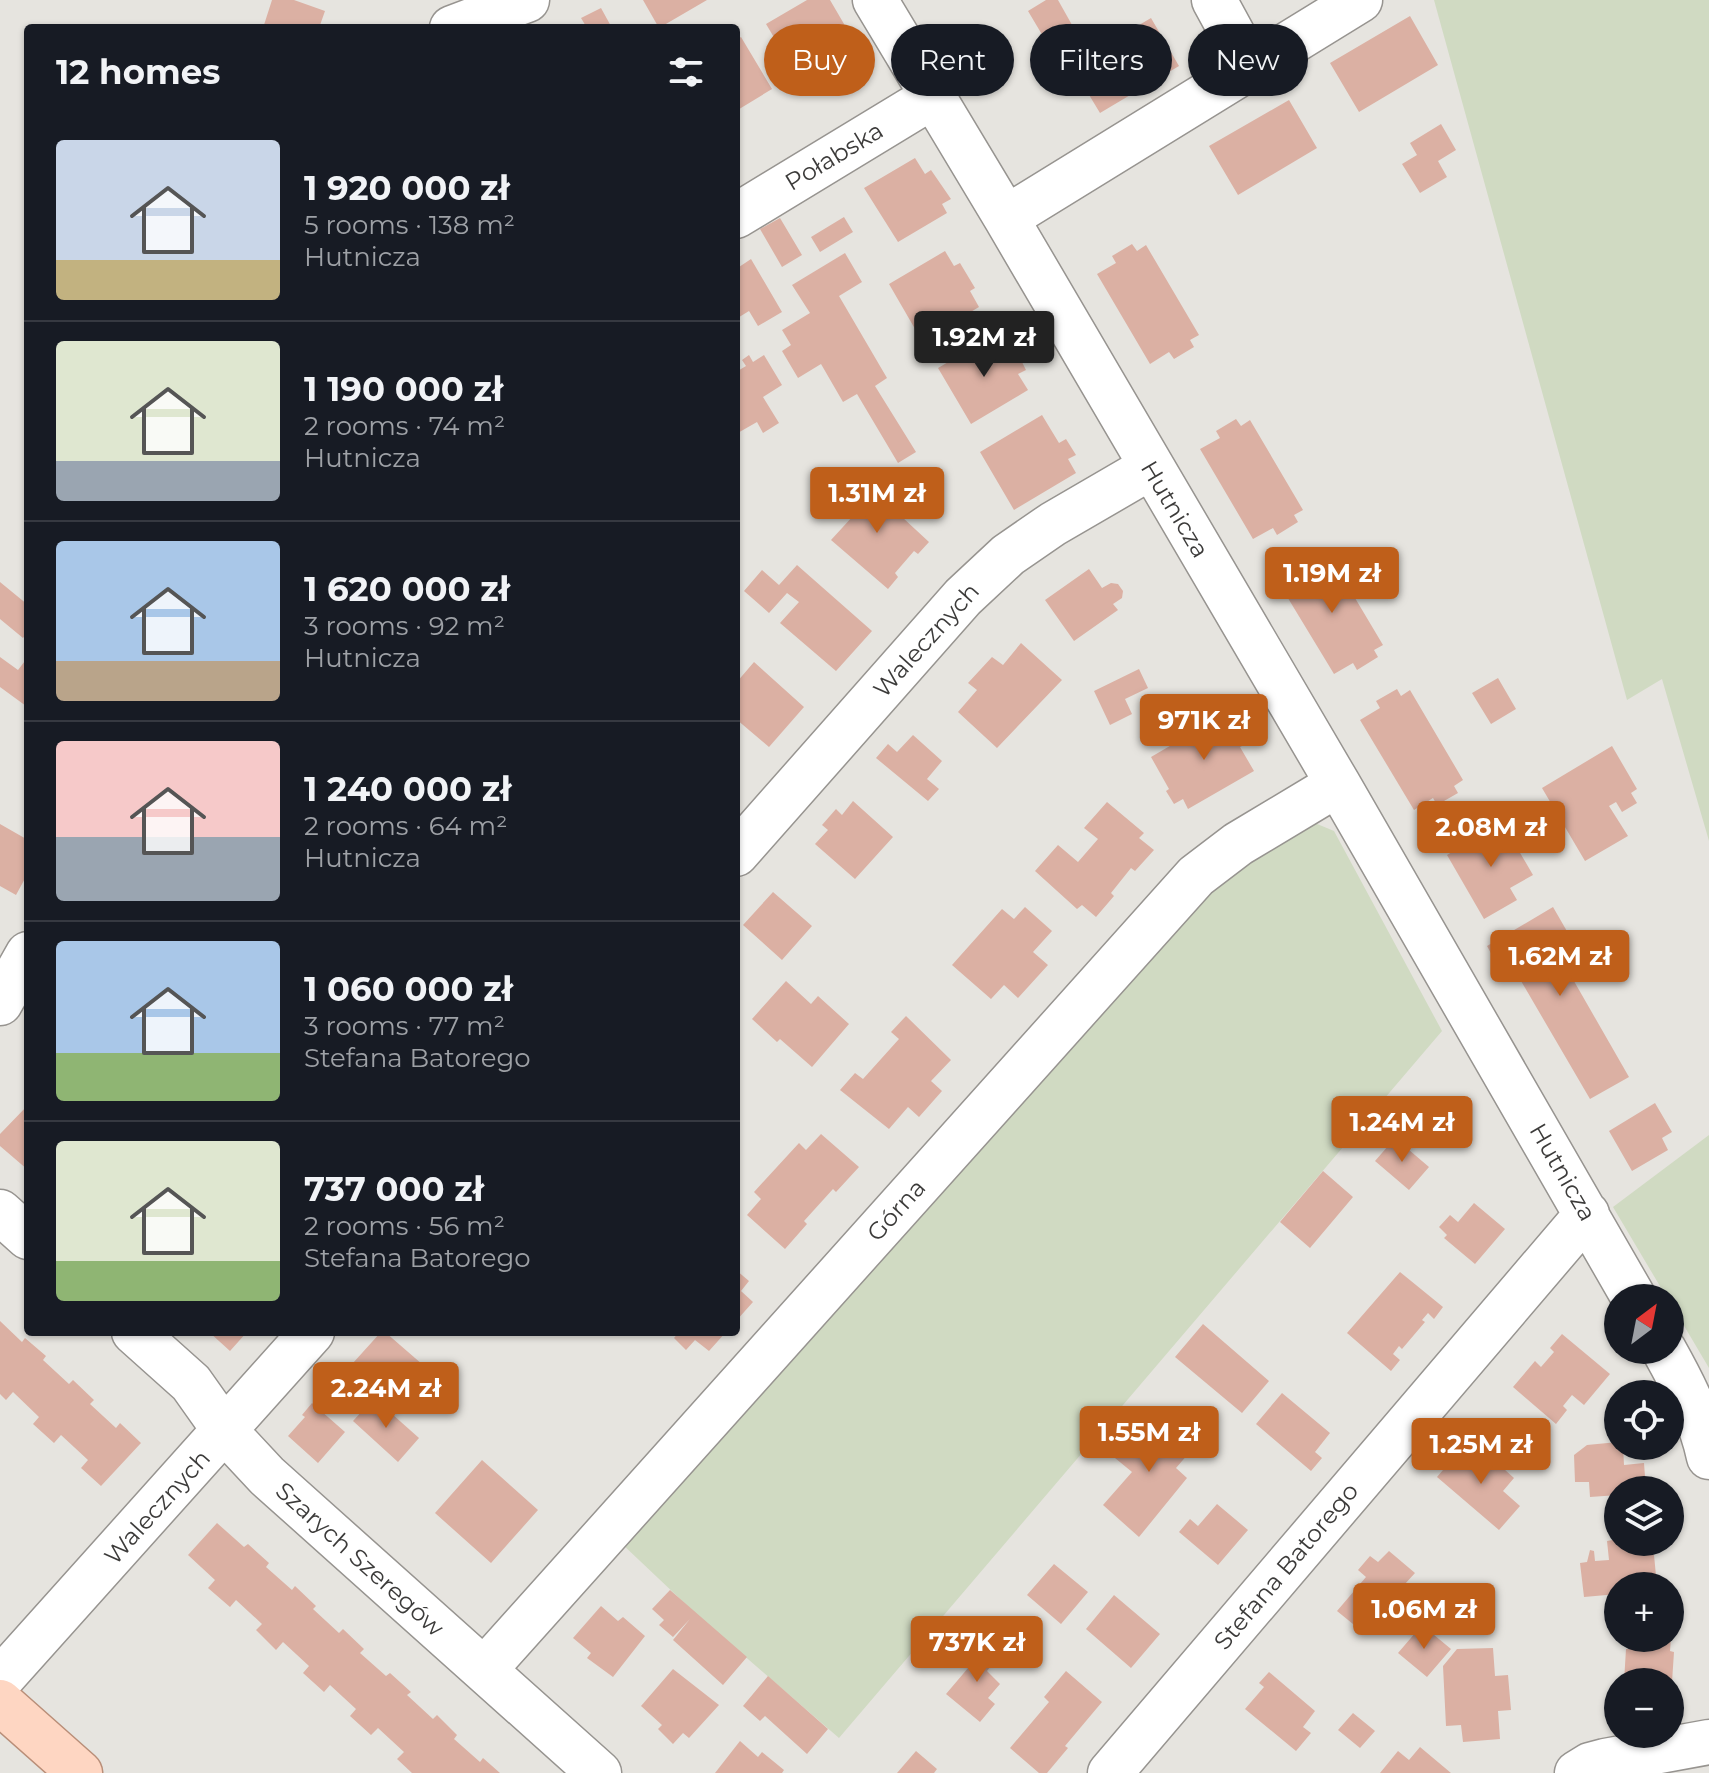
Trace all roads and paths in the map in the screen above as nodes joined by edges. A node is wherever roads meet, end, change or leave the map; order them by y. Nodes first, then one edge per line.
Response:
1 (527, 0) edge
2 (875, 0) edge
3 (1214, 0) edge
4 (1360, 0) edge
5 (463, 24) edge
6 (1227, 24) edge
7 (1308, 32) edge
8 (1205, 96) edge
9 (932, 97) junction
10 (740, 214) edge
11 (1006, 218) junction
12 (1151, 467) junction
13 (1338, 784) junction
14 (740, 849) edge
15 (24, 961) edge
16 (0, 1003) edge
17 (0, 1212) edge
18 (1587, 1214) junction
19 (24, 1233) edge
20 (1626, 1284) edge
21 (138, 1336) edge
22 (308, 1336) edge
23 (1672, 1364) edge
24 (225, 1431) junction
25 (1709, 1457) edge
26 (484, 1670) junction
27 (0, 1680) edge
28 (0, 1702) edge
29 (1709, 1742) edge
30 (80, 1773) edge
31 (599, 1773) edge
32 (1110, 1773) edge
33 (1577, 1773) edge

1 - 5 street
2 - 9 street, Hutnicza
3 - 6 street
4 - 7 street
8 - 11 street
9 - 10 street, Połabska
9 - 11 street, Hutnicza
11 - 12 street, Hutnicza
12 - 13 street, Hutnicza
12 - 14 street, Walecznych
13 - 18 street, Hutnicza
13 - 26 street, Górna
15 - 16 street
17 - 19 street
18 - 20 street, Hutnicza
18 - 32 street, Stefana Batorego
21 - 24 street, Szarych Szeregów
22 - 24 street, Walecznych
23 - 25 street
24 - 26 street, Szarych Szeregów
24 - 27 street, Walecznych
26 - 31 street, Szarych Szeregów
28 - 30 main road
29 - 33 street

